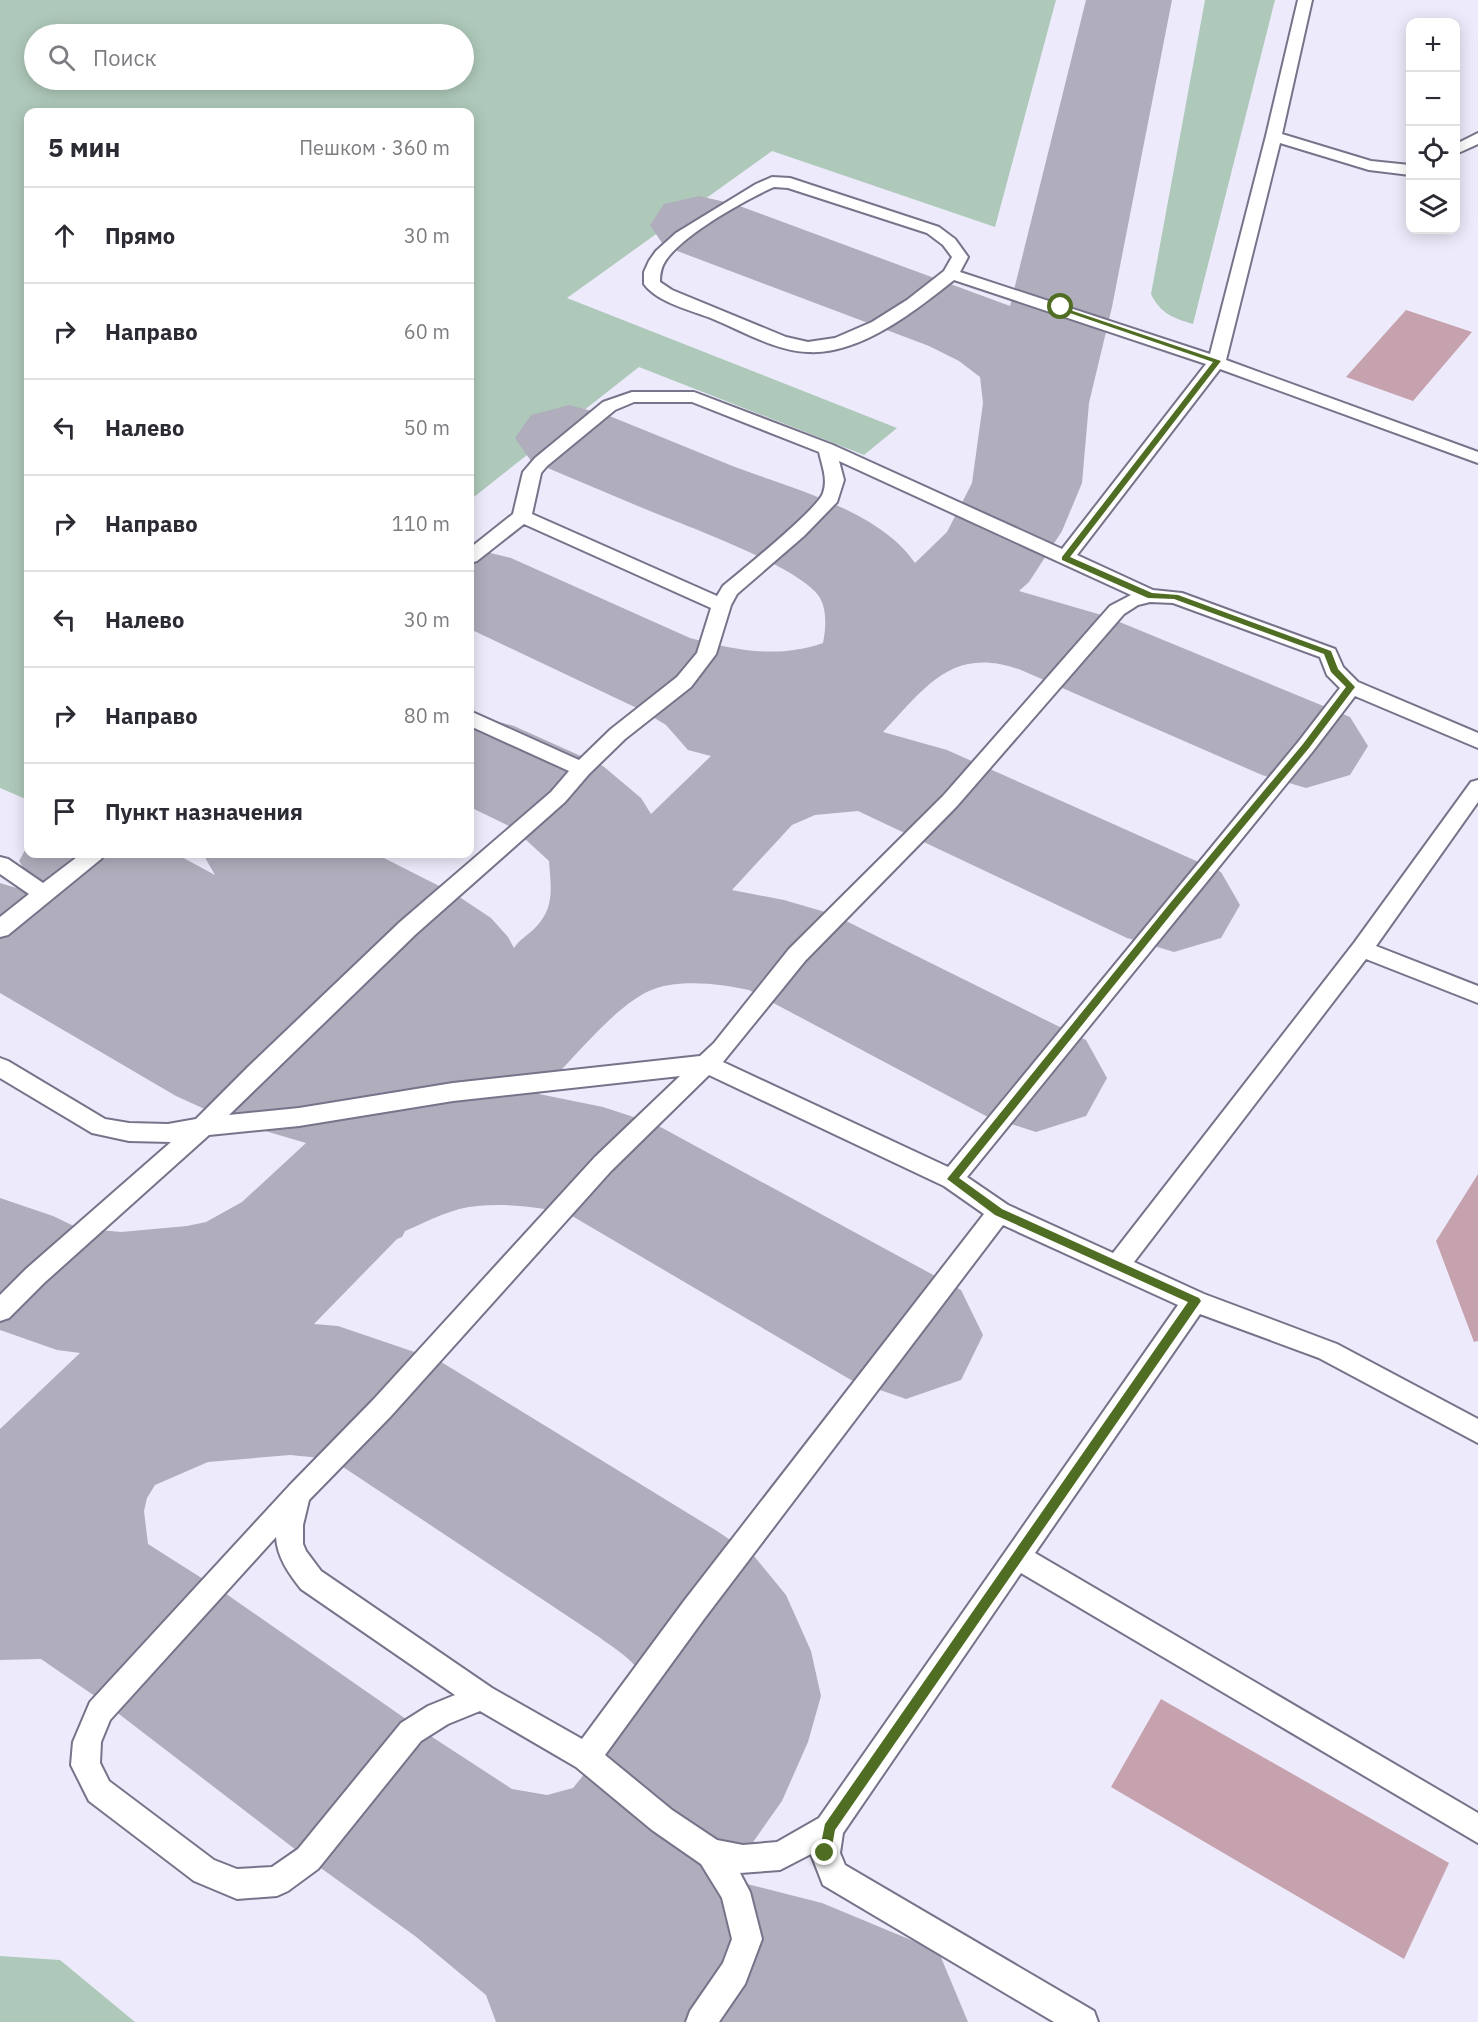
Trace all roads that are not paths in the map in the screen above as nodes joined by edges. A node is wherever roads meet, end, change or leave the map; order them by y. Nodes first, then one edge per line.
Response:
1 (1305, 0) edge
2 (1274, 136) junction
3 (1478, 138) edge
4 (1460, 147) edge
5 (1406, 170) edge
6 (951, 274) junction
7 (1217, 361) junction
8 (827, 449) junction
9 (1478, 458) edge
10 (522, 516) junction
11 (474, 554) edge
12 (1065, 558) junction
13 (1150, 596) junction
14 (722, 605) junction
15 (1351, 687) junction
16 (474, 720) edge
17 (1478, 741) edge
18 (582, 769) junction
19 (1478, 787) edge
20 (89, 858) edge
21 (0, 864) edge
22 (44, 894) junction
23 (0, 929) edge
24 (1362, 949) junction
25 (1478, 994) edge
26 (707, 1064) junction
27 (0, 1067) edge
28 (203, 1127) junction
29 (952, 1179) junction
30 (999, 1212) junction
31 (1118, 1264) junction
32 (1195, 1301) junction
33 (0, 1311) edge
34 (1478, 1432) edge
35 (298, 1494) junction
36 (1018, 1557) junction
37 (482, 1697) junction
38 (586, 1757) junction
39 (829, 1828) junction
40 (1478, 1829) edge
41 (711, 1854) junction
42 (700, 2022) edge
43 (1083, 2022) edge

1 - 2 lane
2 - 5 lane
2 - 7 lane
3 - 4 lane
6 - 6 lane
6 - 7 lane
7 - 9 lane
7 - 12 lane
8 - 10 lane
8 - 12 lane
8 - 14 lane
10 - 11 lane
10 - 14 lane
12 - 13 lane
13 - 15 lane
13 - 26 lane
14 - 18 lane
15 - 17 lane
15 - 29 lane
16 - 18 lane
18 - 28 lane
19 - 24 lane
20 - 22 lane
21 - 22 lane
22 - 23 lane
24 - 25 lane
24 - 31 lane
26 - 28 lane
26 - 29 lane
26 - 35 lane
27 - 28 lane
28 - 33 lane
29 - 30 lane
30 - 31 lane
30 - 38 lane
31 - 32 lane
32 - 34 lane
32 - 36 lane
35 - 37 lane
35 - 37 lane
36 - 39 lane
36 - 40 lane
37 - 38 lane
38 - 41 lane
39 - 41 lane
39 - 43 lane
41 - 42 lane

